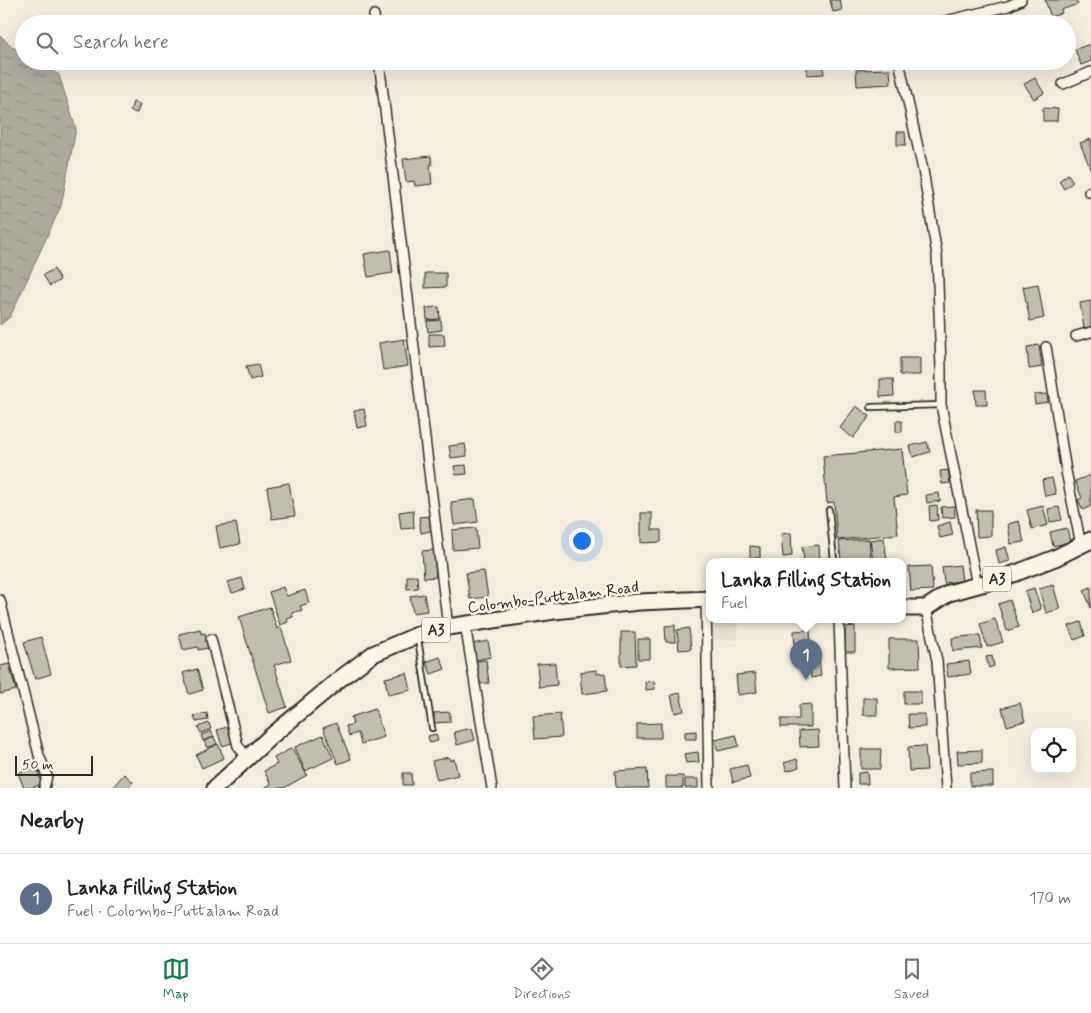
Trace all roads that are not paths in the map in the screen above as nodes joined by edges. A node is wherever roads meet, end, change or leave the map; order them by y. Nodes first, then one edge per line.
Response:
1 (1021, 0) edge
2 (970, 15) edge
3 (380, 70) edge
4 (901, 70) edge
5 (1091, 72) edge
6 (1063, 84) dead end
7 (1091, 332) edge
8 (1076, 336) dead end
9 (1046, 347) dead end
10 (940, 405) junction
11 (871, 407) dead end
12 (829, 510) dead end
13 (1086, 542) edge
14 (834, 558) edge
15 (978, 585) junction
16 (706, 599) edge
17 (0, 600) edge
18 (906, 608) edge
19 (926, 608) junction
20 (708, 623) edge
21 (839, 623) edge
22 (465, 624) junction
23 (448, 626) junction
24 (417, 636) junction
25 (211, 639) dead end
26 (432, 728) dead end
27 (248, 758) junction
28 (44, 788) edge
29 (215, 788) edge
30 (492, 788) edge
31 (709, 788) edge
32 (845, 788) edge
33 (946, 788) edge

1 - 2 street
3 - 23 street
4 - 10 street
5 - 6 street
7 - 8 street
9 - 13 street
10 - 11 lane
10 - 15 street
12 - 14 lane
13 - 15 highway, A3
15 - 19 highway, A3
16 - 22 highway, Colombo-Puttalam Road / A3
17 - 28 street
18 - 19 highway
19 - 33 street
20 - 31 street
21 - 32 street
22 - 23 highway, Colombo-Puttalam Road / A3
22 - 30 street
23 - 24 highway, Colombo-Puttalam Road / A3
24 - 26 lane
24 - 27 highway, Colombo-Puttalam Road / A3
25 - 27 street
27 - 29 highway, Colombo-Puttalam Road / A3

